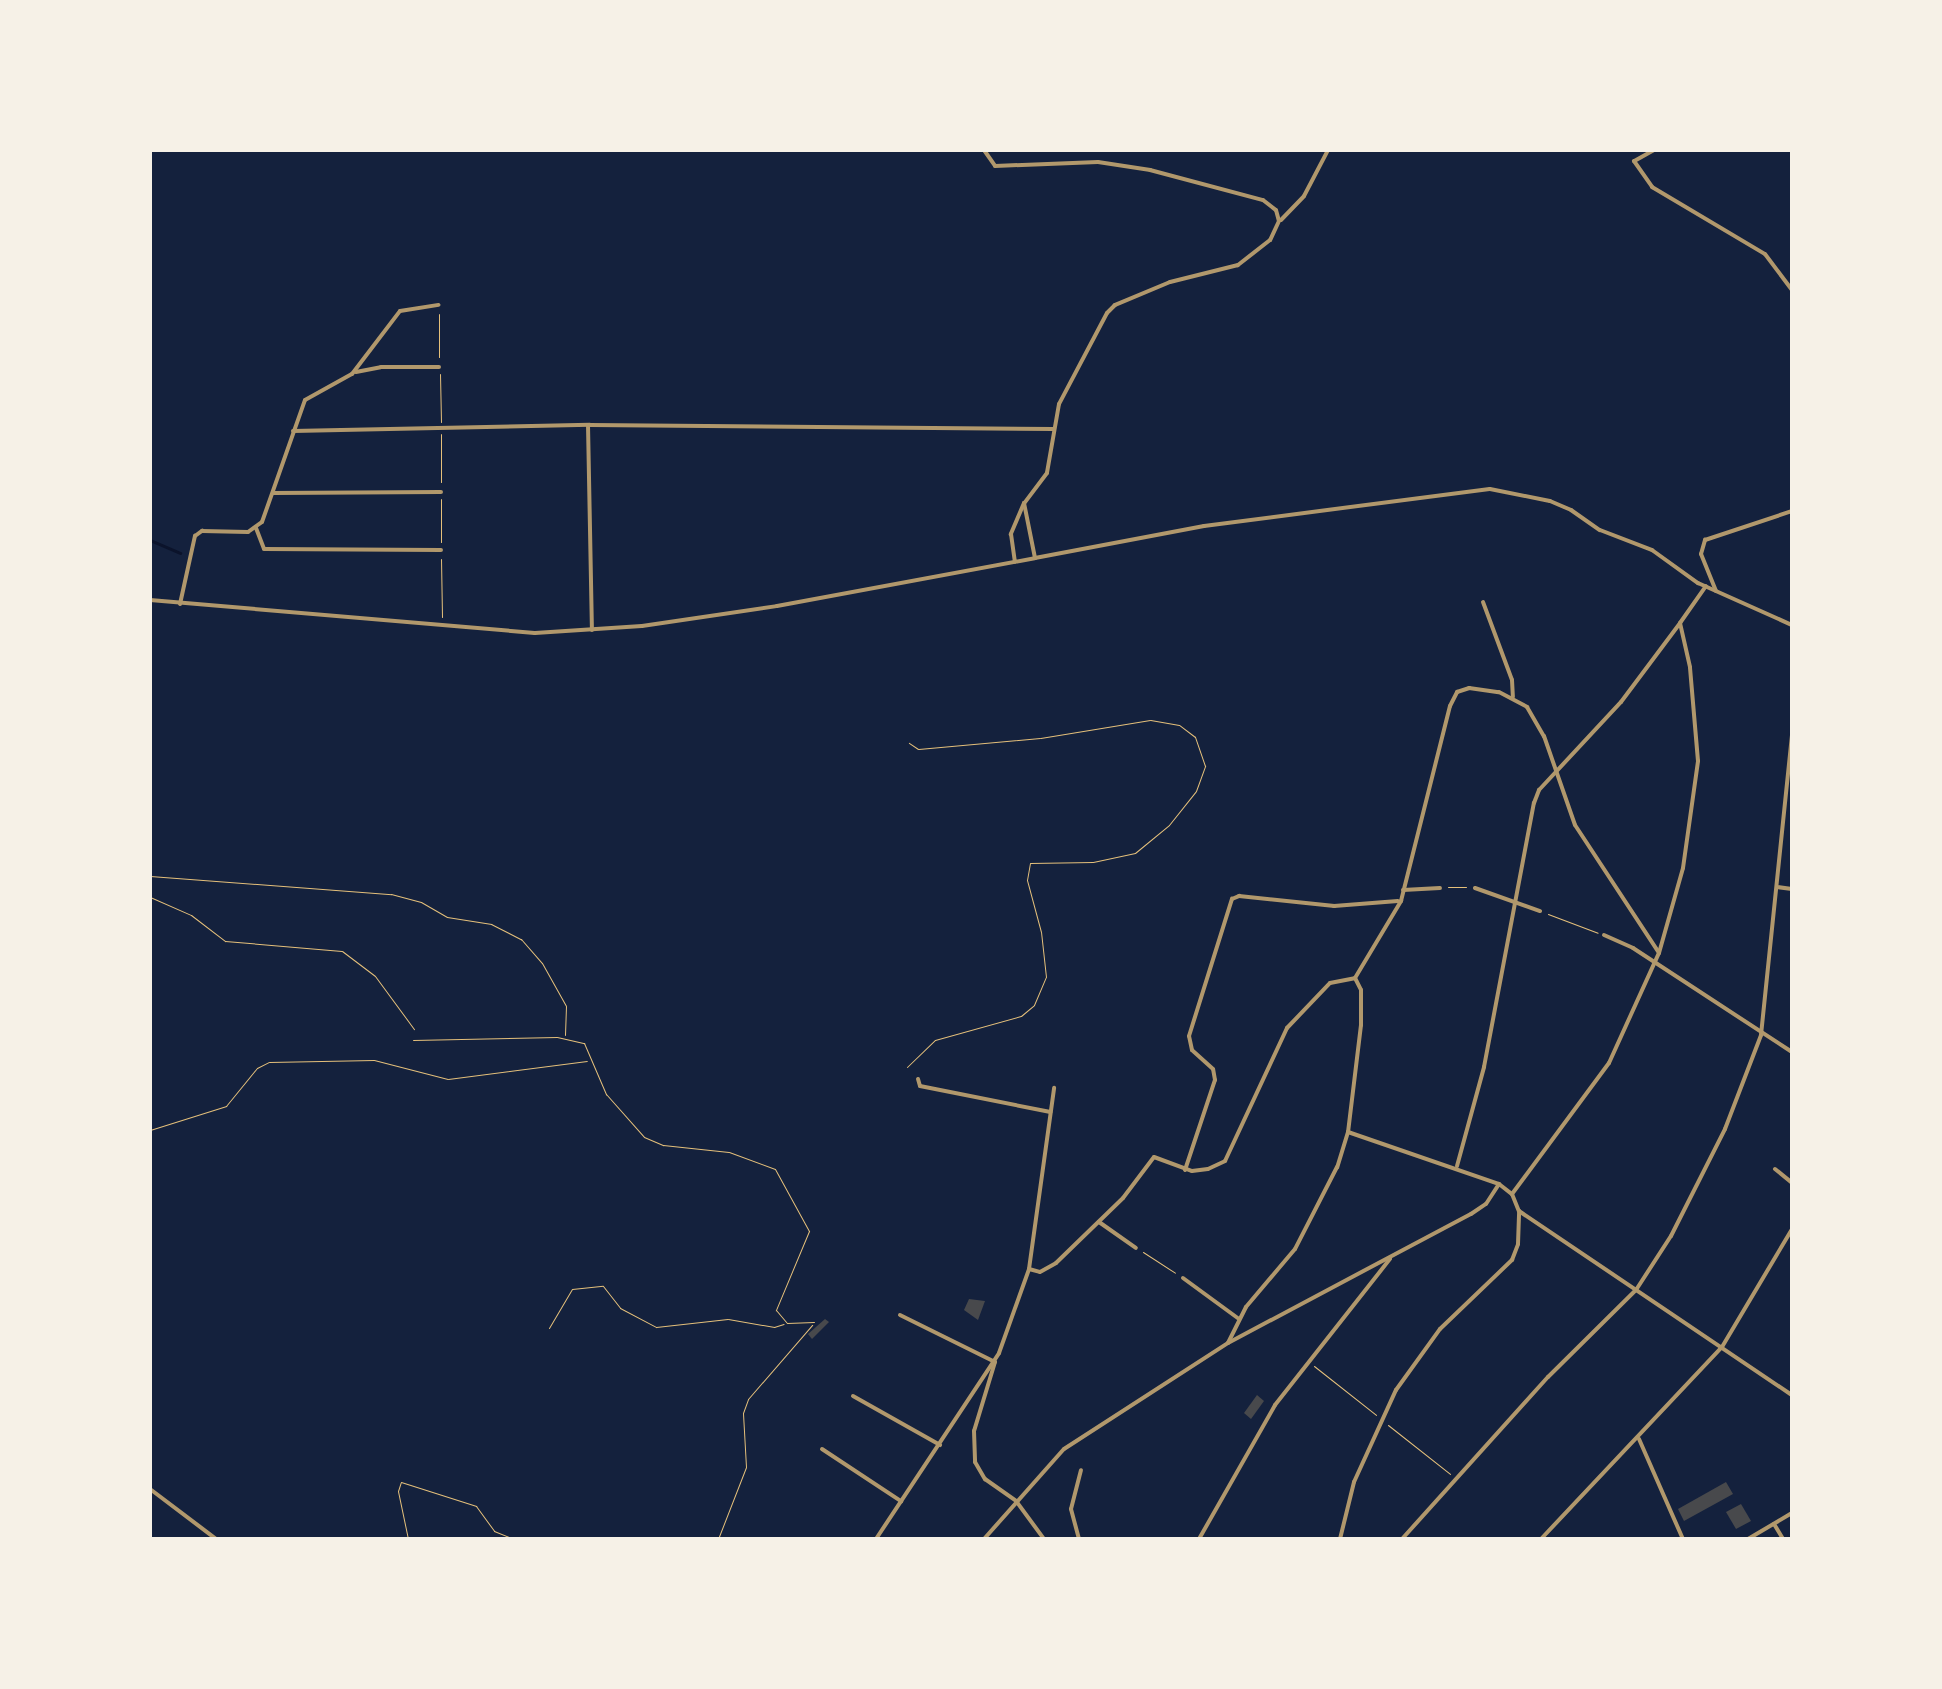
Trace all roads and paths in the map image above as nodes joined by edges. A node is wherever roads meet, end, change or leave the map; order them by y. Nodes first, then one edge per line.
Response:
1 (984, 150) edge
2 (1328, 150) edge
3 (1654, 150) edge
4 (1279, 222) junction
5 (1792, 290) edge
6 (439, 305) joint
7 (439, 367) junction
8 (352, 374) junction
9 (588, 425) junction
10 (441, 428) junction
11 (1054, 428) junction
12 (292, 430) junction
13 (441, 492) junction
14 (273, 493) junction
15 (1024, 503) junction
16 (1790, 512) edge
17 (256, 528) junction
18 (441, 550) junction
19 (1035, 558) junction
20 (1015, 562) junction
21 (1706, 586) junction
22 (1716, 591) junction
23 (150, 600) edge
24 (1484, 602) dead end
25 (180, 604) junction
26 (1680, 623) junction
27 (1792, 625) edge
28 (442, 628) junction
29 (592, 630) junction
30 (1514, 698) junction
31 (1792, 733) edge
32 (909, 744) dead end
33 (1556, 772) junction
34 (150, 876) edge
35 (1777, 887) junction
36 (1440, 888) joint
37 (1475, 888) joint
38 (1792, 888) edge
39 (1403, 890) junction
40 (150, 897) edge
41 (1401, 901) junction
42 (1517, 902) junction
43 (1540, 911) joint
44 (1604, 935) joint
45 (1659, 953) junction
46 (1656, 963) junction
47 (1354, 978) junction
48 (414, 1028) dead end
49 (1761, 1035) junction
50 (565, 1039) junction
51 (413, 1040) dead end
52 (1792, 1052) edge
53 (590, 1062) junction
54 (908, 1067) dead end
55 (918, 1079) dead end
56 (1054, 1088) dead end
57 (1050, 1112) junction
58 (150, 1130) edge
59 (1348, 1132) junction
60 (1457, 1166) junction
61 (1776, 1169) dead end
62 (1186, 1170) junction
63 (1792, 1183) edge
64 (1499, 1184) junction
65 (1512, 1194) junction
66 (1519, 1211) junction
67 (1099, 1222) junction
68 (1792, 1230) edge
69 (1136, 1248) joint
70 (1391, 1257) junction
71 (1029, 1269) junction
72 (1183, 1278) joint
73 (1636, 1290) junction
74 (900, 1315) dead end
75 (1239, 1319) junction
76 (788, 1322) junction
77 (549, 1328) dead end
78 (1228, 1343) junction
79 (1722, 1347) junction
80 (1307, 1361) junction
81 (995, 1362) junction
82 (1792, 1395) edge
83 (853, 1396) dead end
84 (1382, 1420) junction
85 (1639, 1439) junction
86 (941, 1446) junction
87 (822, 1449) dead end
88 (1081, 1470) dead end
89 (1456, 1480) junction
90 (150, 1489) edge
91 (1016, 1500) junction
92 (903, 1502) junction
93 (1792, 1513) edge
94 (1774, 1524) junction
95 (1404, 1537) edge
96 (216, 1539) edge
97 (408, 1539) edge
98 (514, 1539) edge
99 (718, 1539) edge
100 (876, 1539) edge
101 (984, 1539) edge
102 (1044, 1539) edge
103 (1078, 1539) edge
104 (1199, 1539) edge
105 (1340, 1539) edge
106 (1412, 1539) edge
107 (1541, 1539) edge
108 (1684, 1539) edge
109 (1748, 1539) edge
110 (1783, 1539) edge

1 - 4 street
2 - 4 street
3 - 5 street
4 - 11 street
6 - 7 path
6 - 8 street
7 - 8 street
7 - 10 path
8 - 12 street
9 - 10 street
9 - 11 street
9 - 29 street
10 - 12 street
10 - 13 path
11 - 15 street
12 - 14 street
13 - 14 street
13 - 18 path
14 - 17 street
15 - 19 street
15 - 20 street
16 - 22 street
17 - 18 street
17 - 25 street
18 - 28 path
19 - 20 street
19 - 21 street
20 - 29 street
21 - 22 street
21 - 26 street
22 - 27 street
23 - 25 street
24 - 30 street
25 - 28 street
26 - 33 street
26 - 45 street
28 - 29 street
30 - 33 street
30 - 39 street
31 - 35 street
32 - 54 path
33 - 42 street
33 - 45 street
34 - 50 path
35 - 38 street
35 - 49 street
36 - 37 path
36 - 39 street
37 - 42 street
39 - 41 street
40 - 48 path
41 - 47 street
41 - 62 street
42 - 43 street
42 - 60 street
43 - 44 path
44 - 46 street
45 - 46 street
46 - 49 street
46 - 65 street
47 - 59 street
47 - 62 street
49 - 52 street
49 - 73 street
50 - 51 path
50 - 53 path
53 - 58 path
53 - 76 path
55 - 57 street
56 - 57 street
57 - 71 street
59 - 60 street
59 - 75 street
60 - 64 street
61 - 63 street
62 - 67 street
64 - 65 street
64 - 70 street
65 - 66 street
66 - 73 street
66 - 84 street
67 - 69 street
67 - 71 street
68 - 79 street
69 - 72 path
70 - 78 street
70 - 80 street
71 - 81 street
72 - 75 street
73 - 79 street
73 - 89 street
74 - 81 street
75 - 78 street
76 - 77 path
76 - 99 path
78 - 91 street
79 - 82 street
79 - 85 street
80 - 84 path
80 - 104 street
81 - 86 street
81 - 91 street
83 - 86 street
84 - 89 path
84 - 105 street
85 - 107 street
85 - 108 street
86 - 92 street
87 - 92 street
88 - 103 street
89 - 95 street
90 - 96 street
91 - 101 street
91 - 102 street
92 - 100 street
93 - 94 street
94 - 109 street
94 - 110 street
95 - 106 street
97 - 98 path

